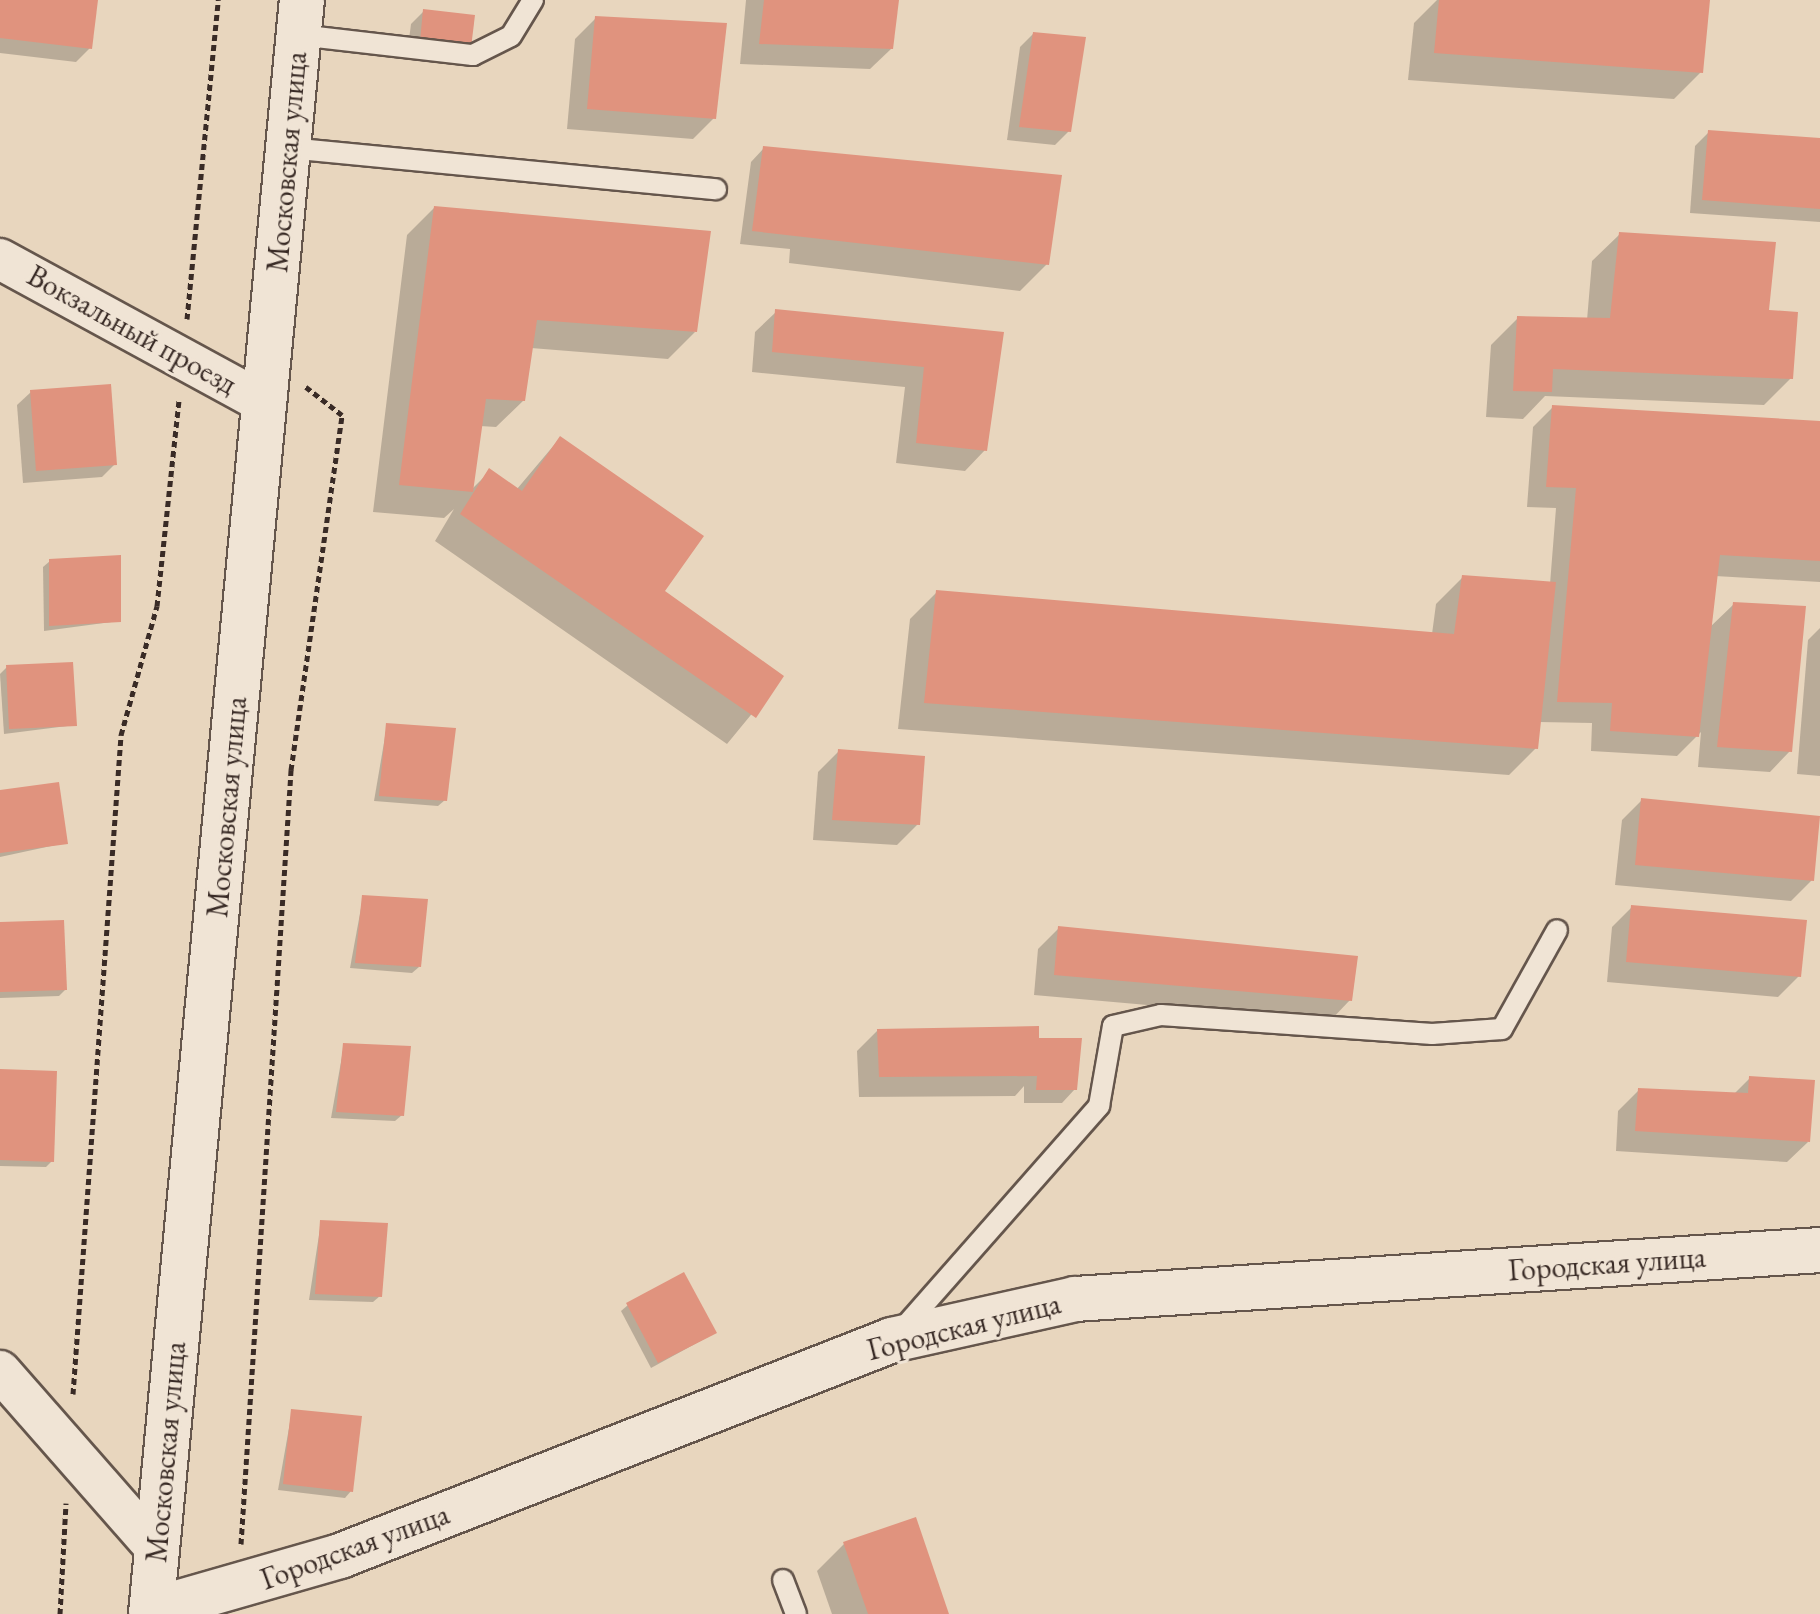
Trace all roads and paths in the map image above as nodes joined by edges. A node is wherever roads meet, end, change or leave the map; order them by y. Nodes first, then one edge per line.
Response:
1 (218, 0) edge
2 (533, 0) edge
3 (300, 18) edge
4 (288, 148) junction
5 (716, 189) dead end
6 (0, 259) edge
7 (183, 360) junction
8 (304, 382) dead end
9 (264, 403) junction
10 (1557, 930) dead end
11 (1820, 1250) edge
12 (892, 1340) junction
13 (0, 1371) edge
14 (71, 1411) dead end
15 (66, 1499) dead end
16 (157, 1550) junction
17 (240, 1556) dead end
18 (783, 1580) dead end
19 (152, 1612) edge
20 (60, 1614) edge
21 (796, 1614) edge

1 - 7 path
2 - 3 lane
3 - 4 street, Московская улица
4 - 5 lane
4 - 9 street, Московская улица
6 - 7 street, Вокзальный проезд
7 - 9 street, Вокзальный проезд
7 - 14 path
8 - 17 path
9 - 16 street, Московская улица
10 - 12 lane
11 - 12 street, Городская улица
12 - 19 street, Городская улица
13 - 16 street
15 - 20 path
16 - 19 street, Московская улица
18 - 21 lane

